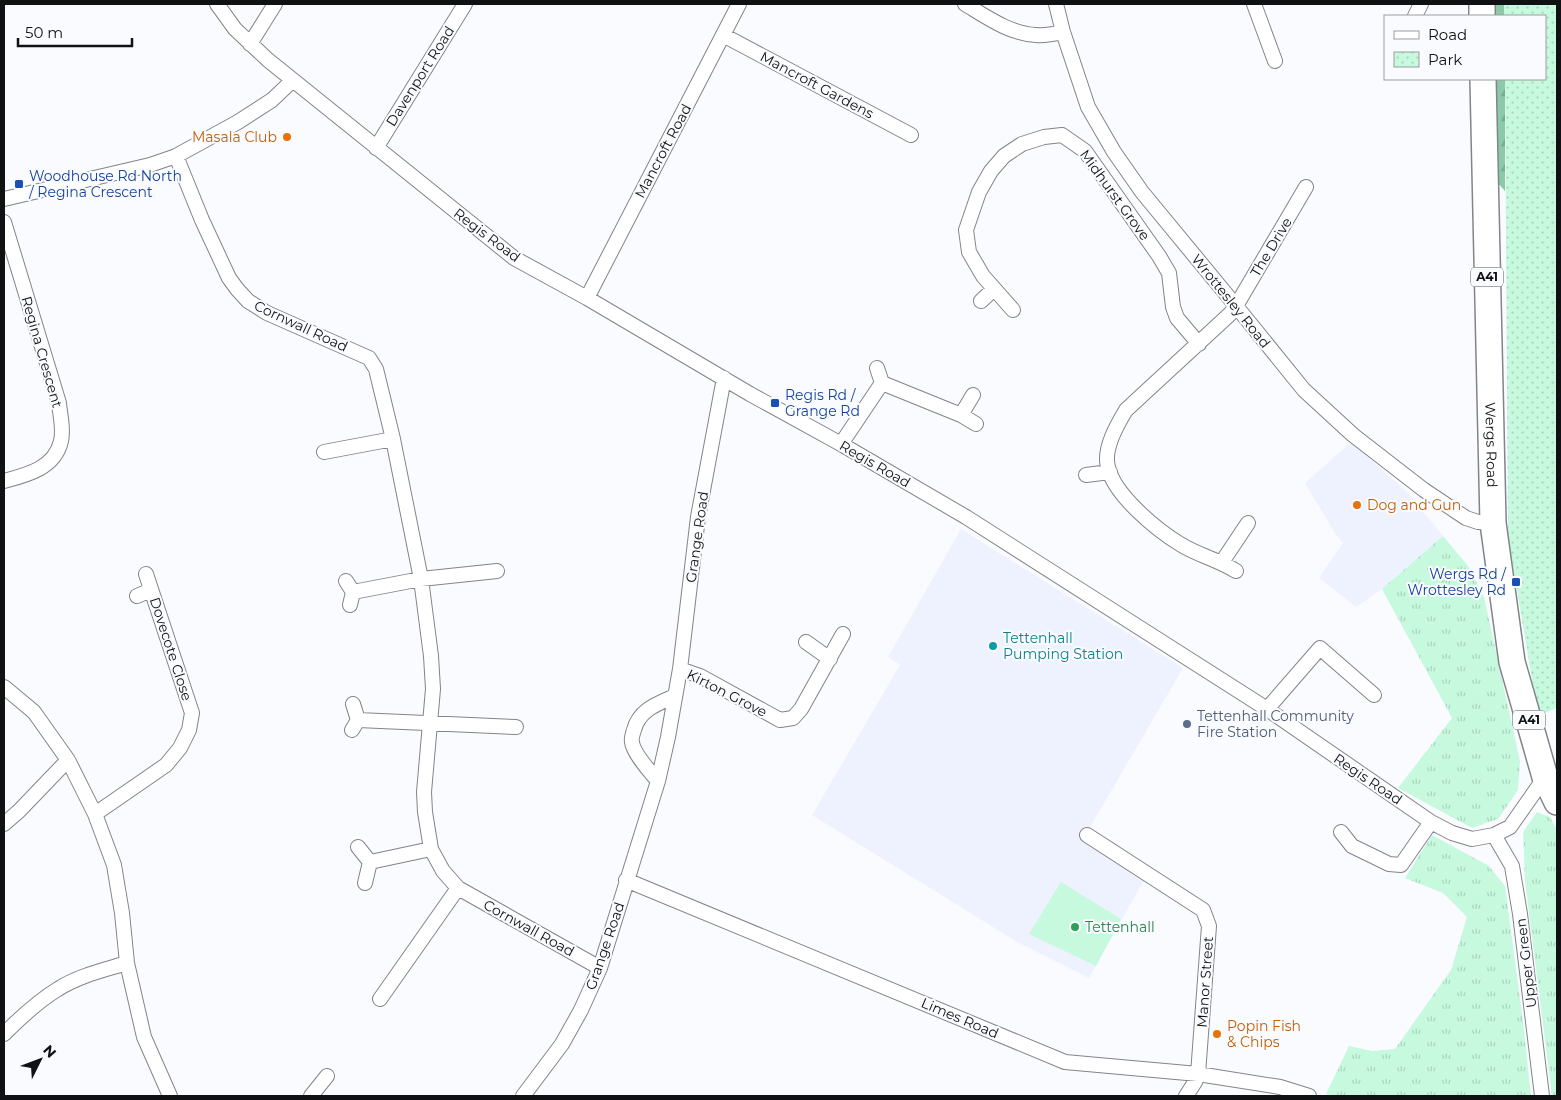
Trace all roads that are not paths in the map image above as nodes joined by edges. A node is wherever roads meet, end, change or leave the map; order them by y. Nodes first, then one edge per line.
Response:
1 (217, 4) edge
2 (275, 4) edge
3 (465, 4) edge
4 (739, 4) edge
5 (964, 4) edge
6 (1056, 4) edge
7 (1254, 4) edge
8 (1422, 4) edge
9 (1416, 15) edge
10 (1063, 32) junction
11 (724, 35) junction
12 (250, 44) junction
13 (1276, 60) dead end
14 (294, 80) junction
15 (1483, 80) edge
16 (911, 135) dead end
17 (376, 148) junction
18 (176, 156) junction
19 (1306, 188) dead end
20 (4, 199) edge
21 (4, 222) edge
22 (994, 290) junction
23 (587, 298) junction
24 (981, 301) dead end
25 (1236, 306) junction
26 (1013, 310) dead end
27 (1199, 344) junction
28 (877, 368) dead end
29 (724, 378) junction
30 (882, 383) junction
31 (973, 395) dead end
32 (961, 415) junction
33 (976, 424) dead end
34 (393, 439) junction
35 (841, 444) junction
36 (324, 452) dead end
37 (1110, 472) junction
38 (1086, 475) dead end
39 (4, 480) edge
40 (1248, 523) dead end
41 (1493, 523) junction
42 (1222, 562) junction
43 (497, 571) dead end
44 (1236, 571) dead end
45 (146, 574) dead end
46 (421, 579) junction
47 (151, 590) junction
48 (350, 593) dead end
49 (137, 596) dead end
50 (843, 634) dead end
51 (806, 642) dead end
52 (830, 659) junction
53 (680, 669) junction
54 (4, 687) edge
55 (1374, 695) dead end
56 (675, 696) junction
57 (353, 704) dead end
58 (1267, 709) junction
59 (430, 723) junction
60 (516, 727) dead end
61 (68, 760) junction
62 (1545, 777) junction
63 (658, 781) junction
64 (1557, 802) edge
65 (95, 814) junction
66 (1431, 822) junction
67 (4, 824) edge
68 (1341, 832) dead end
69 (1087, 835) dead end
70 (1494, 835) junction
71 (358, 847) dead end
72 (431, 849) junction
73 (370, 862) junction
74 (626, 880) junction
75 (365, 882) dead end
76 (458, 888) junction
77 (127, 962) junction
78 (600, 968) junction
79 (380, 999) dead end
80 (4, 1034) edge
81 (1198, 1074) junction
82 (327, 1076) dead end
83 (170, 1096) edge
84 (311, 1096) edge
85 (523, 1096) edge
86 (1186, 1096) edge
87 (1309, 1096) edge
88 (1542, 1096) edge

1 - 12 street, Regis Road
2 - 12 street
3 - 17 street, Davenport Road
4 - 11 street, Mancroft Road
5 - 10 street
6 - 10 street, Wrottesley Road
7 - 13 street
8 - 9 street
10 - 25 street, Wrottesley Road
11 - 16 street, Mancroft Gardens
11 - 23 street, Mancroft Road
12 - 14 street, Regis Road
14 - 17 street, Regis Road
14 - 18 street
15 - 41 highway, Wergs Road / A41
17 - 23 street, Regis Road
18 - 20 street
18 - 34 street, Cornwall Road
19 - 25 street, The Drive
21 - 39 street, Regina Crescent
22 - 24 street
22 - 26 street, Midhurst Grove
22 - 27 street, Midhurst Grove
23 - 29 street, Regis Road
25 - 27 street, The Drive
25 - 41 street, Wrottesley Road
27 - 37 street, The Drive
28 - 30 street
29 - 35 street, Regis Road
29 - 53 street, Grange Road
30 - 32 street
30 - 35 street
31 - 32 street
32 - 33 street
34 - 36 street
34 - 46 street, Cornwall Road
35 - 58 street, Regis Road
37 - 38 street
37 - 42 street
40 - 42 street
41 - 62 highway, Wergs Road / A41
42 - 44 street
43 - 46 street
45 - 47 street, Dovecote Close
46 - 48 street
46 - 59 street, Cornwall Road
47 - 49 street, Dovecote Close
47 - 65 street, Dovecote Close
50 - 52 street, Kirton Grove
51 - 52 street
52 - 53 street, Kirton Grove
53 - 56 street, Grange Road
54 - 61 street
55 - 58 street
56 - 63 street, Grange Road
56 - 63 street
57 - 59 street
58 - 66 street, Regis Road
59 - 60 street
59 - 72 street, Cornwall Road
61 - 65 street
61 - 67 street
62 - 64 highway, Wergs Road / A41
62 - 70 street, Regis Road
63 - 74 street, Grange Road
65 - 77 street
66 - 68 street
66 - 70 street, Regis Road
69 - 81 street, Manor Street
70 - 88 street, Upper Green
71 - 73 street
72 - 73 street
72 - 76 street, Cornwall Road
73 - 75 street
74 - 78 street, Grange Road
74 - 81 street, Limes Road
76 - 78 street, Cornwall Road
76 - 79 street
77 - 80 street
77 - 83 street
78 - 85 street, Grange Road
81 - 86 street
81 - 87 street, Limes Road
82 - 84 street

